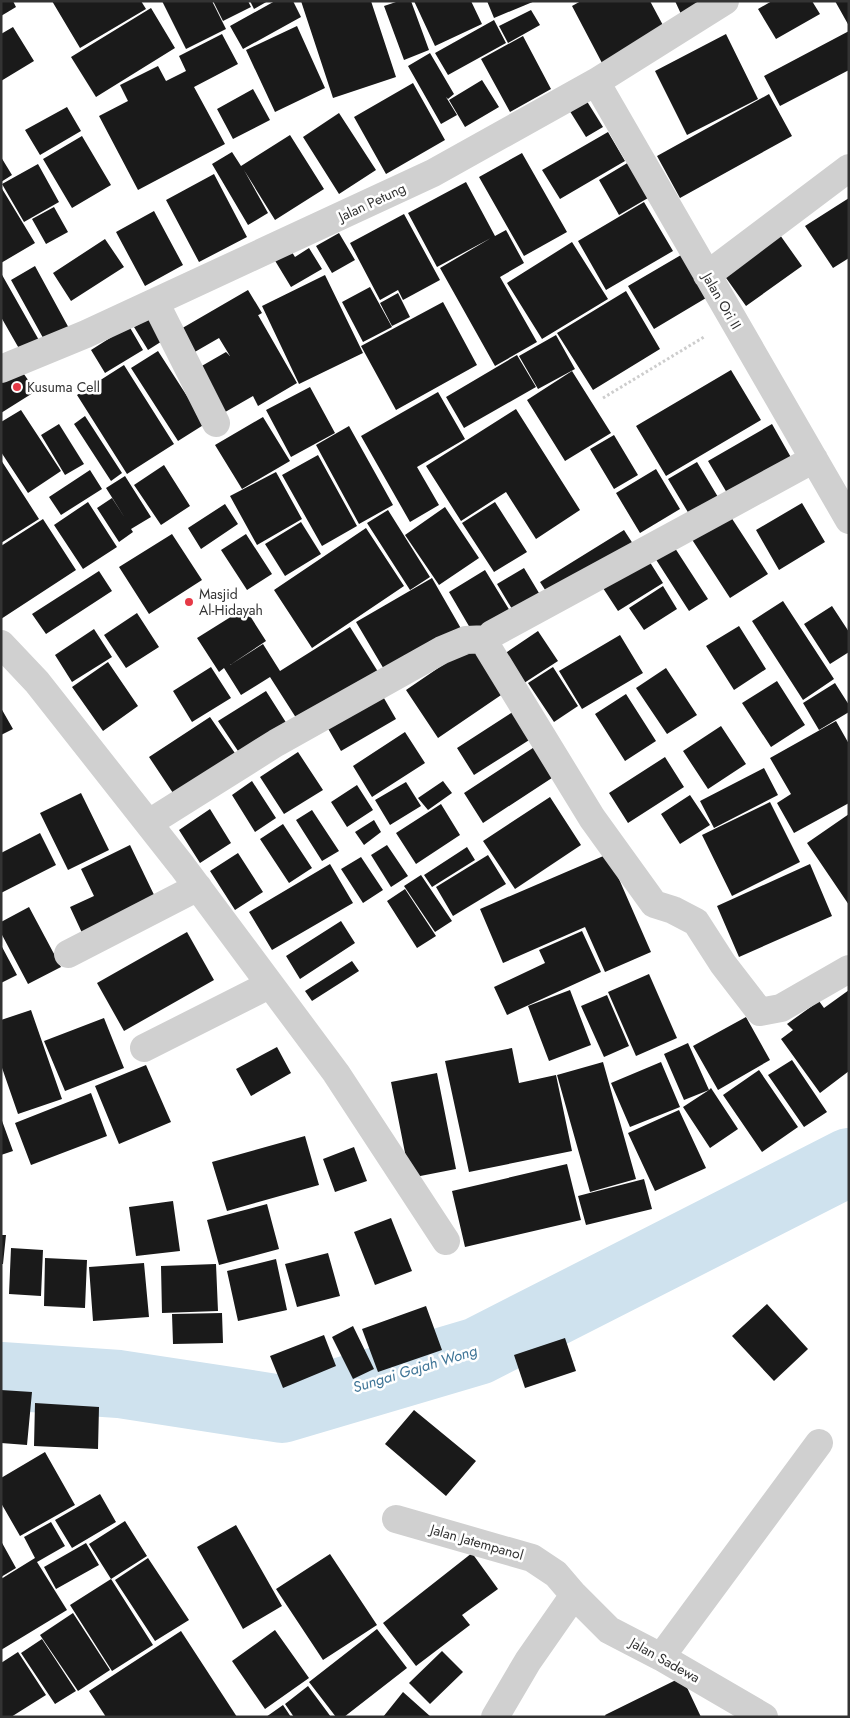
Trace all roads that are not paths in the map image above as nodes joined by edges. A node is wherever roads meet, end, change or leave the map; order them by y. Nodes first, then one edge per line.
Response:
1 (725, 1) edge
2 (596, 82) junction
3 (849, 168) edge
4 (706, 275) junction
5 (155, 302) junction
6 (1, 369) edge
7 (216, 423) dead end
8 (814, 459) junction
9 (849, 520) edge
10 (488, 639) junction
11 (1, 644) edge
12 (149, 823) junction
13 (198, 887) junction
14 (68, 954) dead end
15 (849, 969) edge
16 (269, 985) junction
17 (144, 1048) dead end
18 (446, 1241) dead end
19 (819, 1443) dead end
20 (396, 1519) dead end
21 (574, 1595) junction
22 (661, 1657) junction
23 (496, 1717) edge
24 (764, 1717) edge

1 - 2 street, Jalan Petung
2 - 4 street, Jalan Ori II
2 - 5 street, Jalan Petung
3 - 4 street
4 - 8 street, Jalan Ori II
5 - 6 street, Jalan Petung
5 - 7 street
8 - 9 street, Jalan Ori II
8 - 10 street
10 - 12 street
10 - 15 street
11 - 12 street
12 - 13 street
13 - 14 street
13 - 16 street
16 - 17 street
16 - 18 street
19 - 22 street
20 - 21 street, Jalan Jatempanol
21 - 22 street, Jalan Sadewa
21 - 23 street
22 - 24 street, Jalan Sadewa

